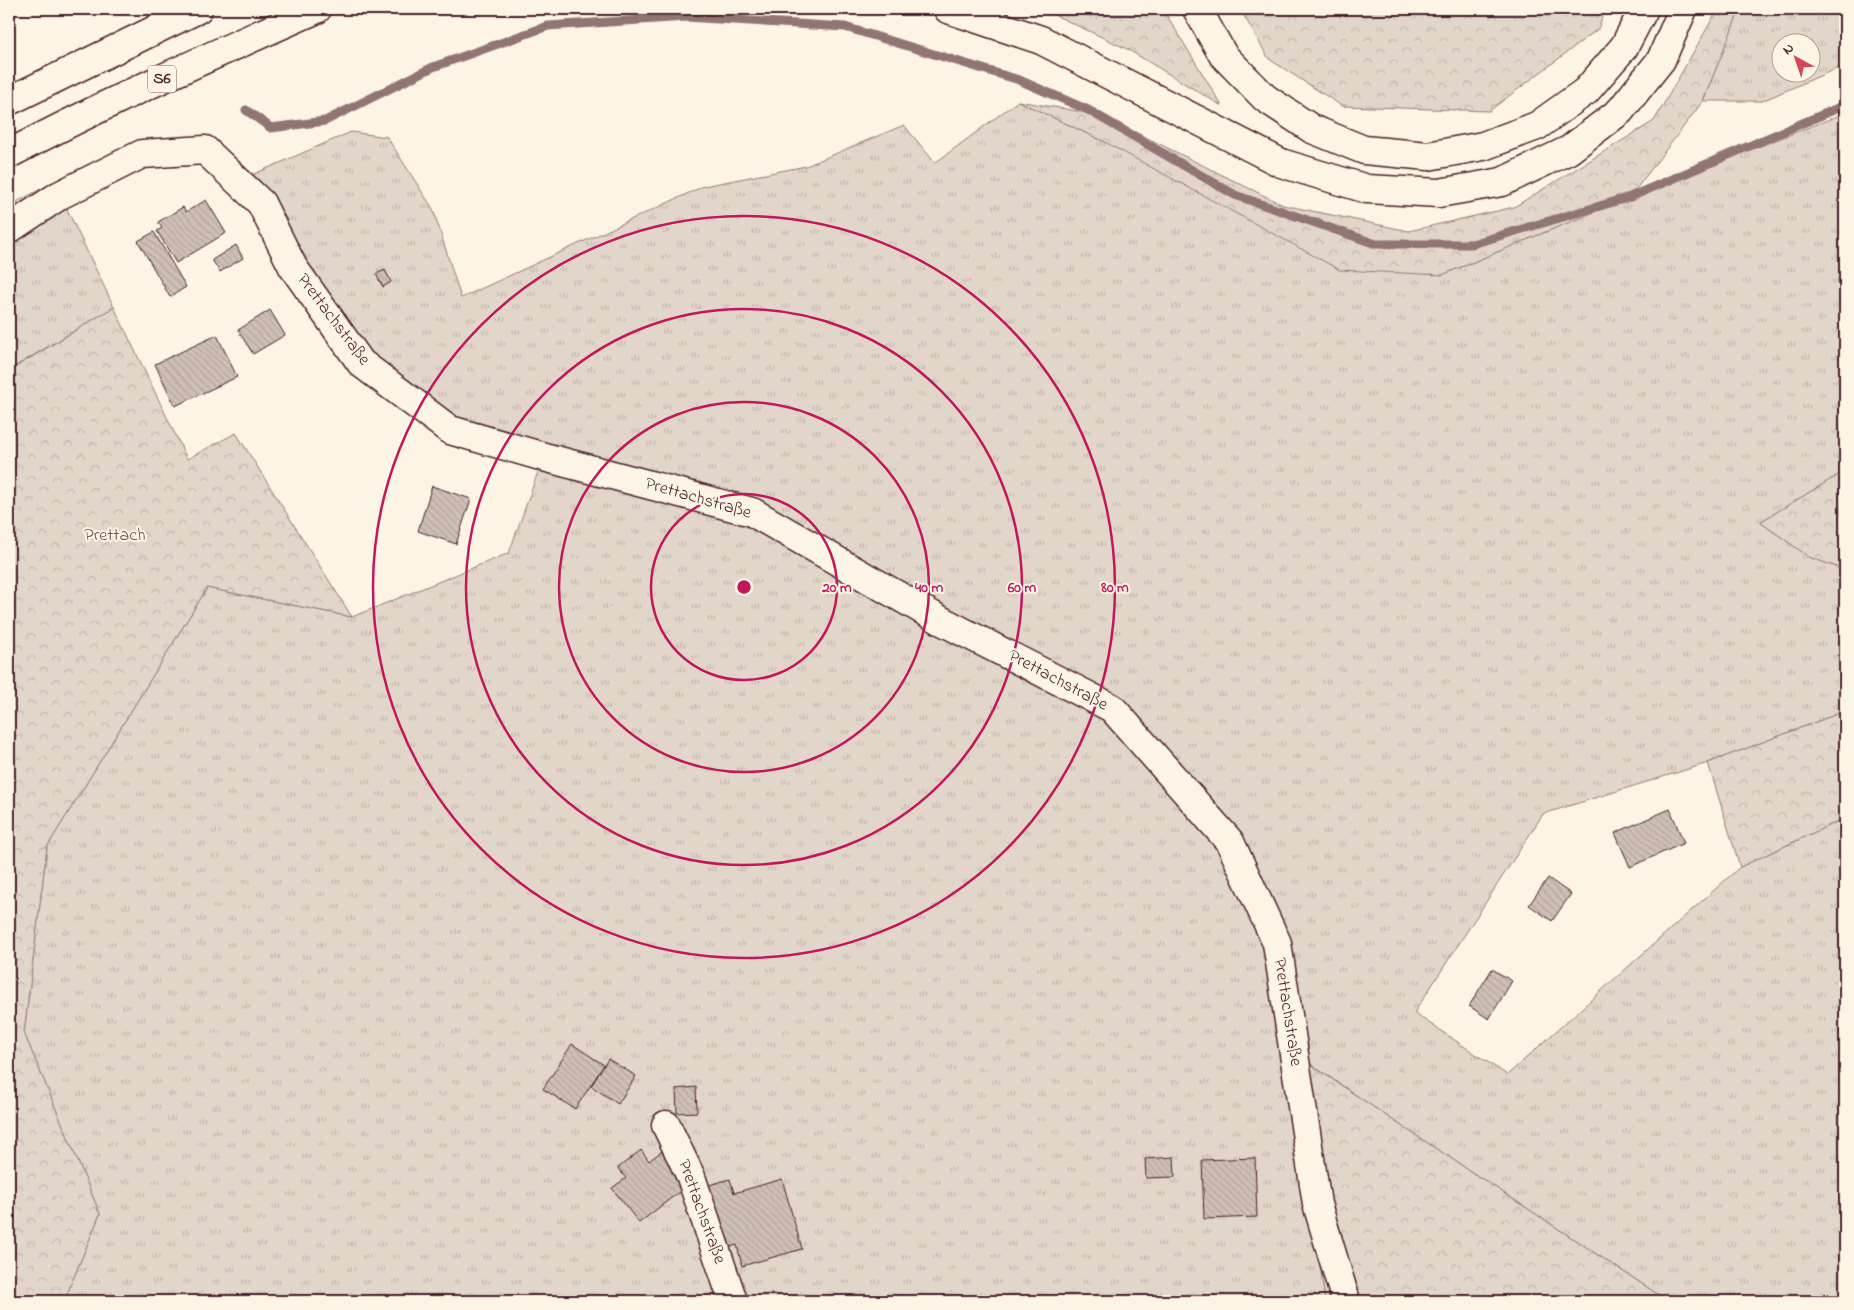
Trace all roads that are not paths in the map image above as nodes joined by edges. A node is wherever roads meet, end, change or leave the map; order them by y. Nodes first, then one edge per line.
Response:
1 (198, 9) edge
2 (317, 9) edge
3 (948, 9) edge
4 (1197, 9) edge
5 (1644, 9) edge
6 (1684, 9) edge
7 (9, 101) edge
8 (9, 154) edge
9 (9, 229) edge
10 (666, 1125) dead end
11 (733, 1301) edge
12 (1346, 1301) edge

1 - 7 main road
2 - 8 main road, S6
3 - 6 main road
4 - 5 main road
9 - 12 main road, Prettachstraße
10 - 11 main road, Prettachstraße

